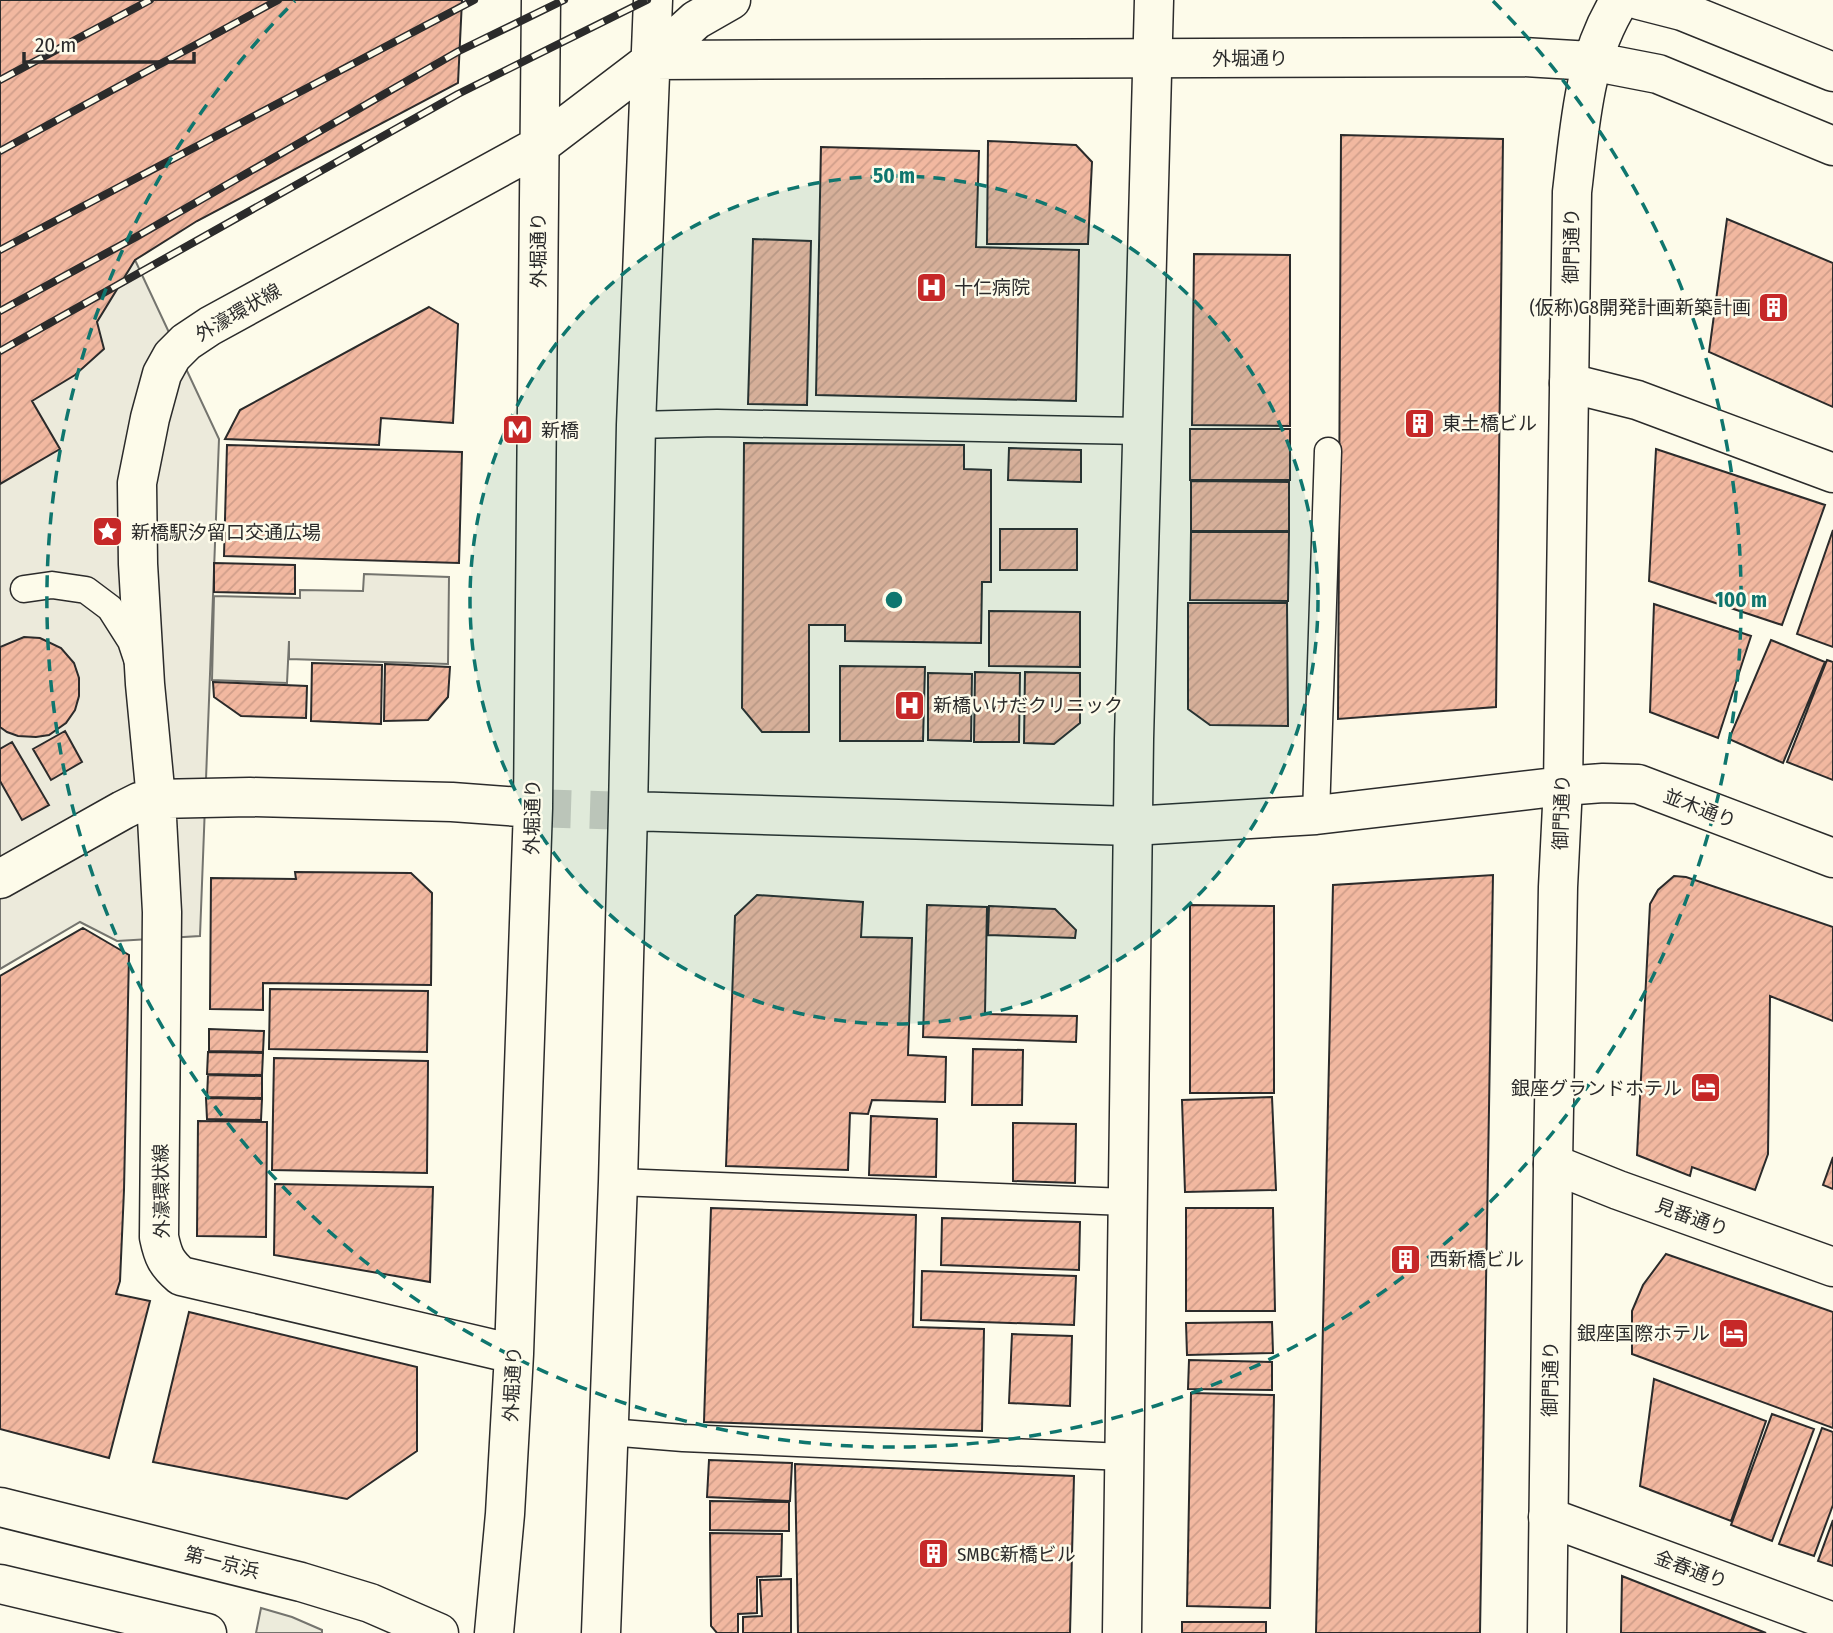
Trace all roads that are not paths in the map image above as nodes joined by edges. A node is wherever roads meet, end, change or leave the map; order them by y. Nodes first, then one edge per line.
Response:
1 (541, 0) edge
2 (653, 0) edge
3 (731, 0) edge
4 (1154, 0) edge
5 (1620, 0) edge
6 (1639, 0) edge
7 (1153, 59) junction
8 (652, 60) junction
9 (1591, 61) junction
10 (1833, 72) edge
11 (539, 146) junction
12 (1833, 146) edge
13 (1569, 383) junction
14 (636, 425) junction
15 (1142, 431) junction
16 (1328, 451) dead end
17 (1833, 472) edge
18 (24, 589) dead end
19 (145, 684) junction
20 (1563, 786) junction
21 (156, 799) junction
22 (533, 808) junction
23 (628, 811) junction
24 (1316, 815) junction
25 (1132, 826) junction
26 (1833, 858) edge
27 (0, 879) edge
28 (1553, 1164) junction
29 (618, 1181) junction
30 (1127, 1202) junction
31 (1833, 1267) edge
32 (514, 1354) junction
33 (609, 1432) junction
34 (1125, 1457) junction
35 (0, 1507) edge
36 (1548, 1517) junction
37 (0, 1584) edge
38 (1833, 1622) edge
39 (207, 1633) edge
40 (439, 1633) edge
41 (494, 1633) edge
42 (601, 1633) edge
43 (1122, 1633) edge
44 (1547, 1633) edge

1 - 11 main road, 外堀通り
2 - 8 main road
3 - 8 main road
4 - 7 main road
5 - 9 main road, 御門通り
6 - 10 main road
7 - 8 main road, 外堀通り
7 - 9 main road, 外堀通り
7 - 15 main road
8 - 11 main road, 外濠環状線
8 - 14 main road
9 - 12 main road, 外堀通り
9 - 13 main road, 御門通り
11 - 19 main road, 外濠環状線
11 - 22 main road, 外堀通り
13 - 17 main road
13 - 20 main road, 御門通り
14 - 15 lane
14 - 23 main road
15 - 25 main road
16 - 24 lane
18 - 19 lane
19 - 21 main road, 外濠環状線
20 - 24 main road, 並木通り
20 - 26 main road, 並木通り
20 - 28 main road, 御門通り
21 - 22 main road
21 - 27 main road
21 - 32 main road, 外濠環状線
22 - 32 main road, 外堀通り
23 - 25 main road, 並木通り
23 - 29 main road
24 - 25 main road, 並木通り
25 - 30 main road
28 - 31 main road, 見番通り
28 - 36 main road, 御門通り
29 - 30 lane
29 - 33 main road
30 - 34 main road
32 - 41 main road, 外堀通り
33 - 34 lane
33 - 42 main road
34 - 43 main road
35 - 40 main road, 第一京浜
36 - 38 main road, 金春通り
36 - 44 main road, 御門通り
37 - 39 main road

